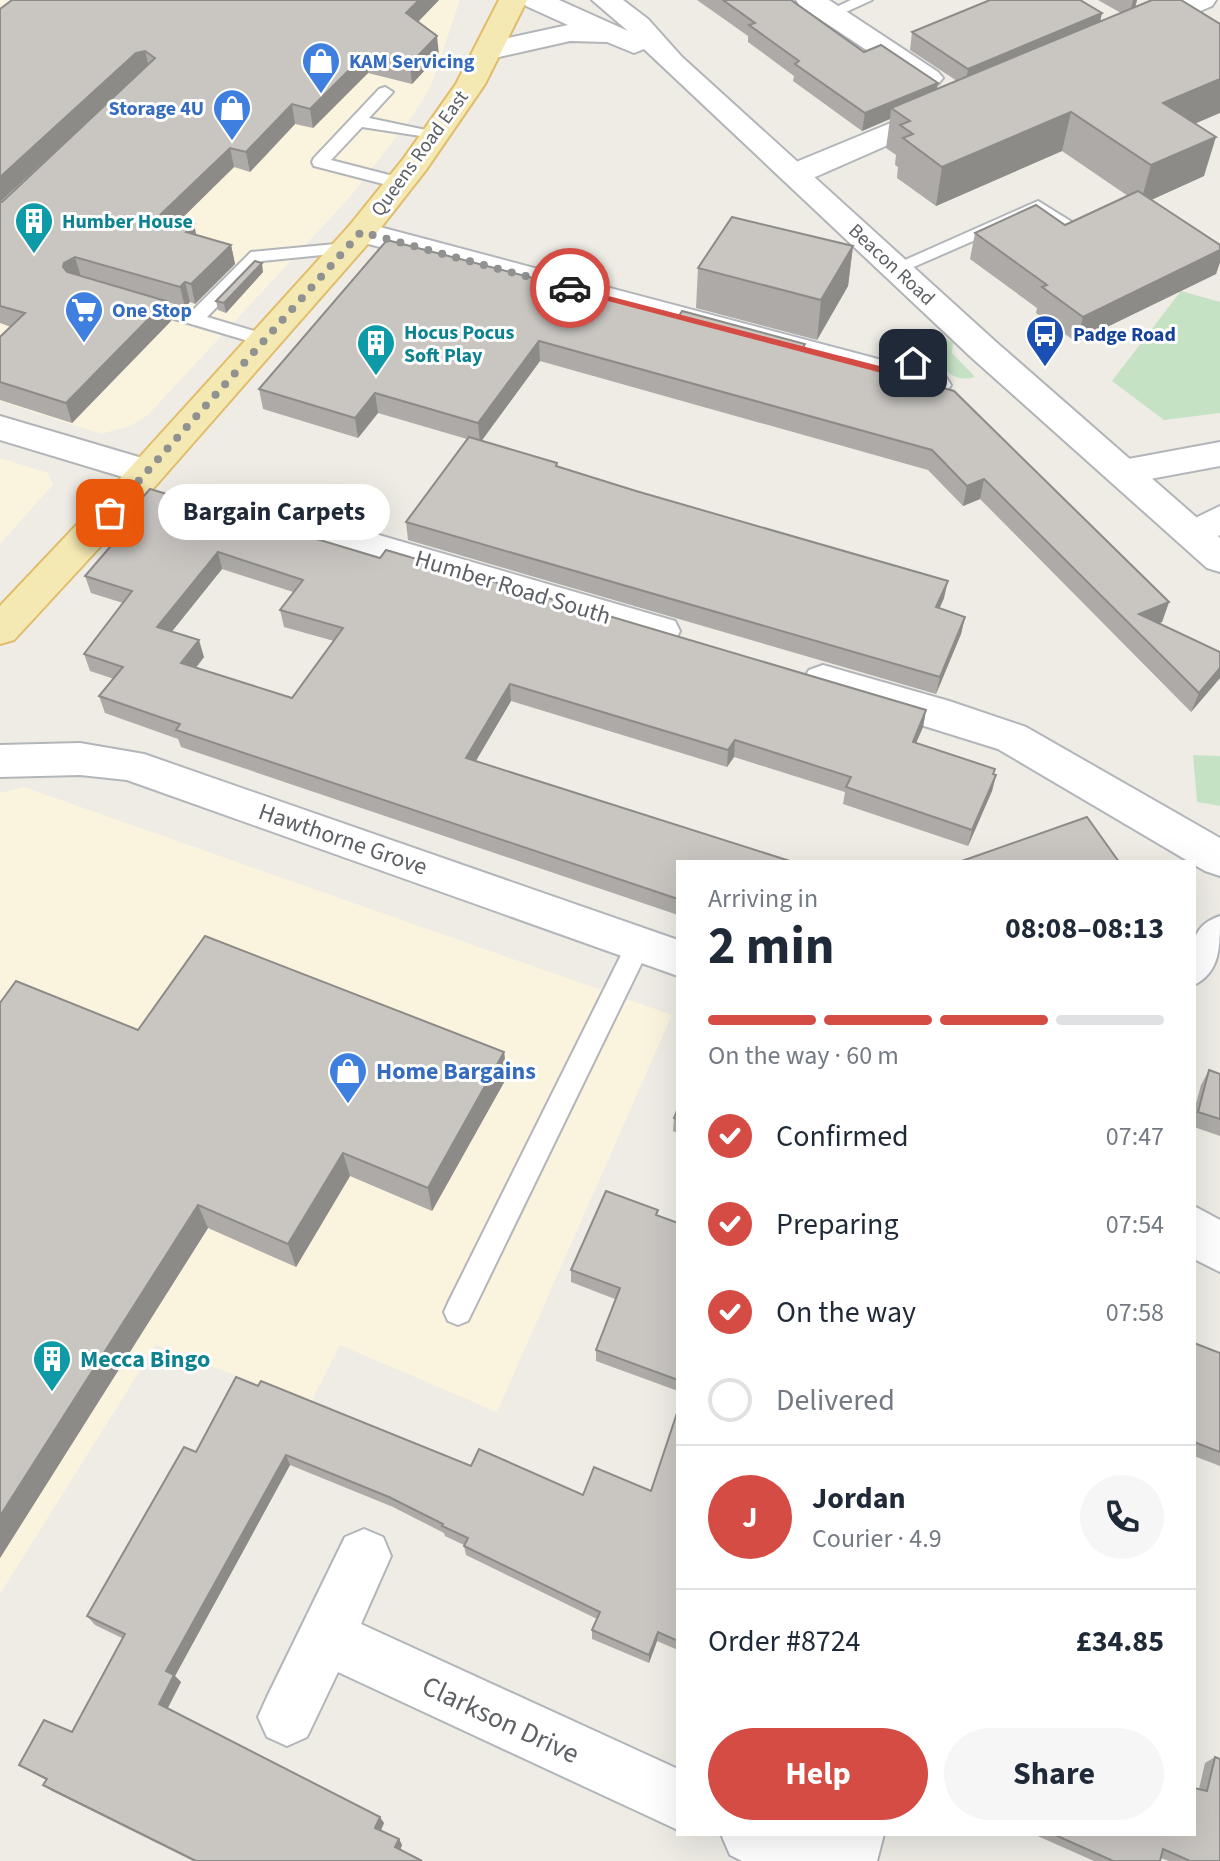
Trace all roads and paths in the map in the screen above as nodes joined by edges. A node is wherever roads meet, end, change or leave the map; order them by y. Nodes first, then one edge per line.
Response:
1 (513, 0) edge
2 (536, 0) edge
3 (606, 0) edge
4 (864, 0) edge
5 (1202, 0) edge
6 (820, 7) edge
7 (1118, 31) edge
8 (615, 34) junction
9 (490, 50) junction
10 (672, 63) junction
11 (385, 92) dead end
12 (358, 121) junction
13 (434, 136) junction
14 (795, 174) junction
15 (399, 183) junction
16 (1074, 231) edge
17 (353, 240) junction
18 (896, 268) junction
19 (119, 297) edge
20 (194, 320) junction
21 (265, 340) junction
22 (931, 369) dead end
23 (0, 428) edge
24 (1220, 454) edge
25 (146, 472) junction
26 (1123, 472) junction
27 (361, 499) dead end
28 (245, 508) dead end
29 (335, 533) junction
30 (1211, 538) edge
31 (0, 630) edge
32 (701, 643) edge
33 (792, 671) edge
34 (0, 761) edge
35 (1220, 859) edge
36 (1220, 934) edge
37 (639, 944) junction
38 (676, 957) edge
39 (1196, 964) edge
40 (1196, 1231) edge
41 (1220, 1249) edge
42 (458, 1312) dead end
43 (364, 1556) dead end
44 (325, 1637) junction
45 (287, 1717) dead end
46 (676, 1799) edge
47 (755, 1836) edge
48 (853, 1836) edge
49 (810, 1861) edge
50 (847, 1861) edge

1 - 9 main road, Queens Road East
2 - 8 street, Beacon Road
3 - 10 street, Beacon Road
4 - 6 lane
5 - 7 street
6 - 14 street
8 - 9 street, Beacon Road
8 - 10 street, Beacon Road
9 - 13 main road, Queens Road East
10 - 14 street, Beacon Road
11 - 12 lane
12 - 13 lane
12 - 15 lane
13 - 15 main road, Queens Road East
14 - 18 street, Beacon Road
15 - 17 main road, Queens Road East
16 - 18 lane
17 - 20 lane
17 - 21 main road, Queens Road East
17 - 22 street
18 - 26 street, Beacon Road
19 - 20 lane
20 - 21 lane
21 - 25 main road, Queens Road East
23 - 25 street
24 - 26 street
25 - 31 main road, Queens Road East
26 - 30 street, Beacon Road
27 - 29 street
28 - 29 street, Humber Road South
29 - 32 street, Humber Road South
33 - 35 street
34 - 37 street, Hawthorne Grove
36 - 39 street
37 - 38 street, Hawthorne Grove
37 - 42 lane
40 - 41 street
43 - 44 street
44 - 45 street
44 - 46 street, Clarkson Drive
47 - 49 street
48 - 50 street

